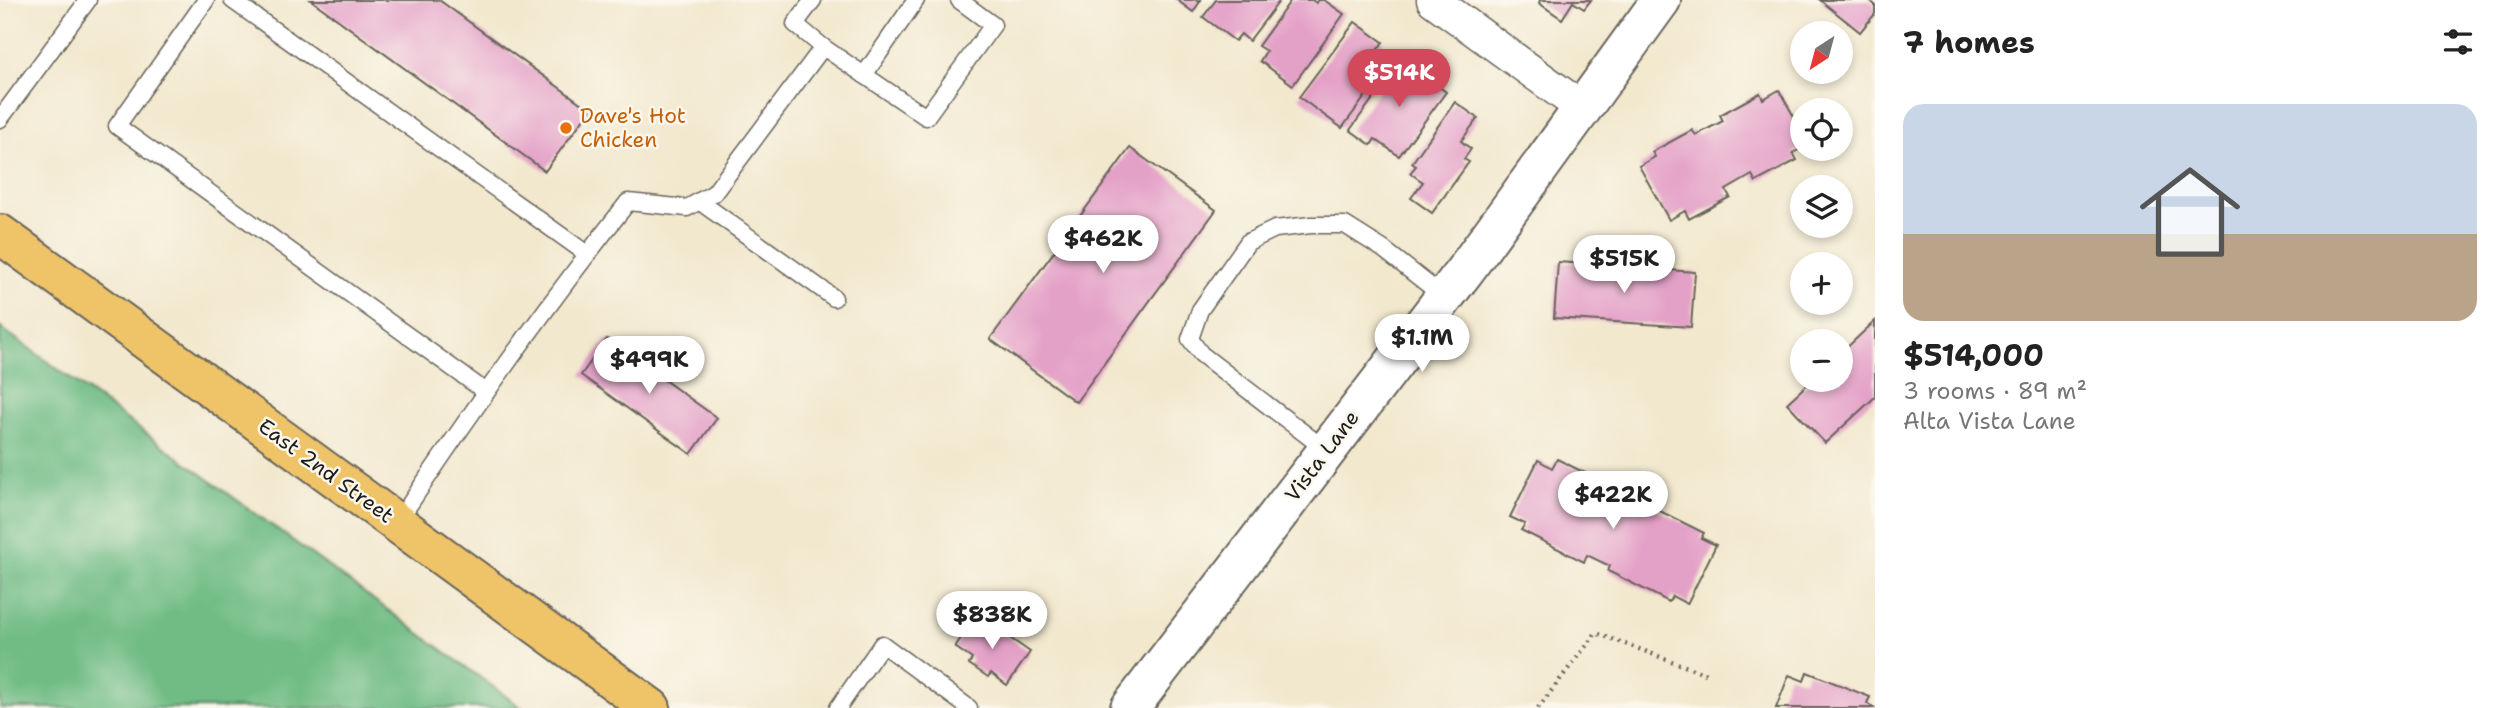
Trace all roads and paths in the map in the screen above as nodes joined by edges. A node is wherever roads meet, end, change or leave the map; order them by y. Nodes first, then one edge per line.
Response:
1 (88, 0) edge
2 (206, 0) edge
3 (232, 0) edge
4 (813, 0) edge
5 (916, 0) edge
6 (958, 0) edge
7 (1433, 0) edge
8 (1661, 0) edge
9 (822, 47) junction
10 (864, 75) junction
11 (1582, 108) junction
12 (0, 119) edge
13 (699, 201) junction
14 (0, 234) edge
15 (587, 254) junction
16 (1444, 296) junction
17 (834, 298) dead end
18 (486, 392) junction
19 (1326, 450) junction
20 (397, 523) junction
21 (1706, 674) dead end
22 (651, 708) edge
23 (838, 708) edge
24 (969, 708) edge
25 (1130, 708) edge
26 (1538, 708) edge

1 - 12 lane
2 - 18 lane
3 - 15 lane
4 - 9 lane
5 - 10 lane
6 - 10 lane
7 - 11 street
8 - 11 street, Vista Lane
9 - 10 lane
9 - 13 lane
11 - 16 street, Vista Lane
13 - 15 lane
13 - 17 lane
14 - 20 main road, East 2nd Street
15 - 18 lane
16 - 19 street, Vista Lane
16 - 19 lane
18 - 20 lane
19 - 25 street, Vista Lane
20 - 22 main road, East 2nd Street
21 - 26 path
23 - 24 lane

